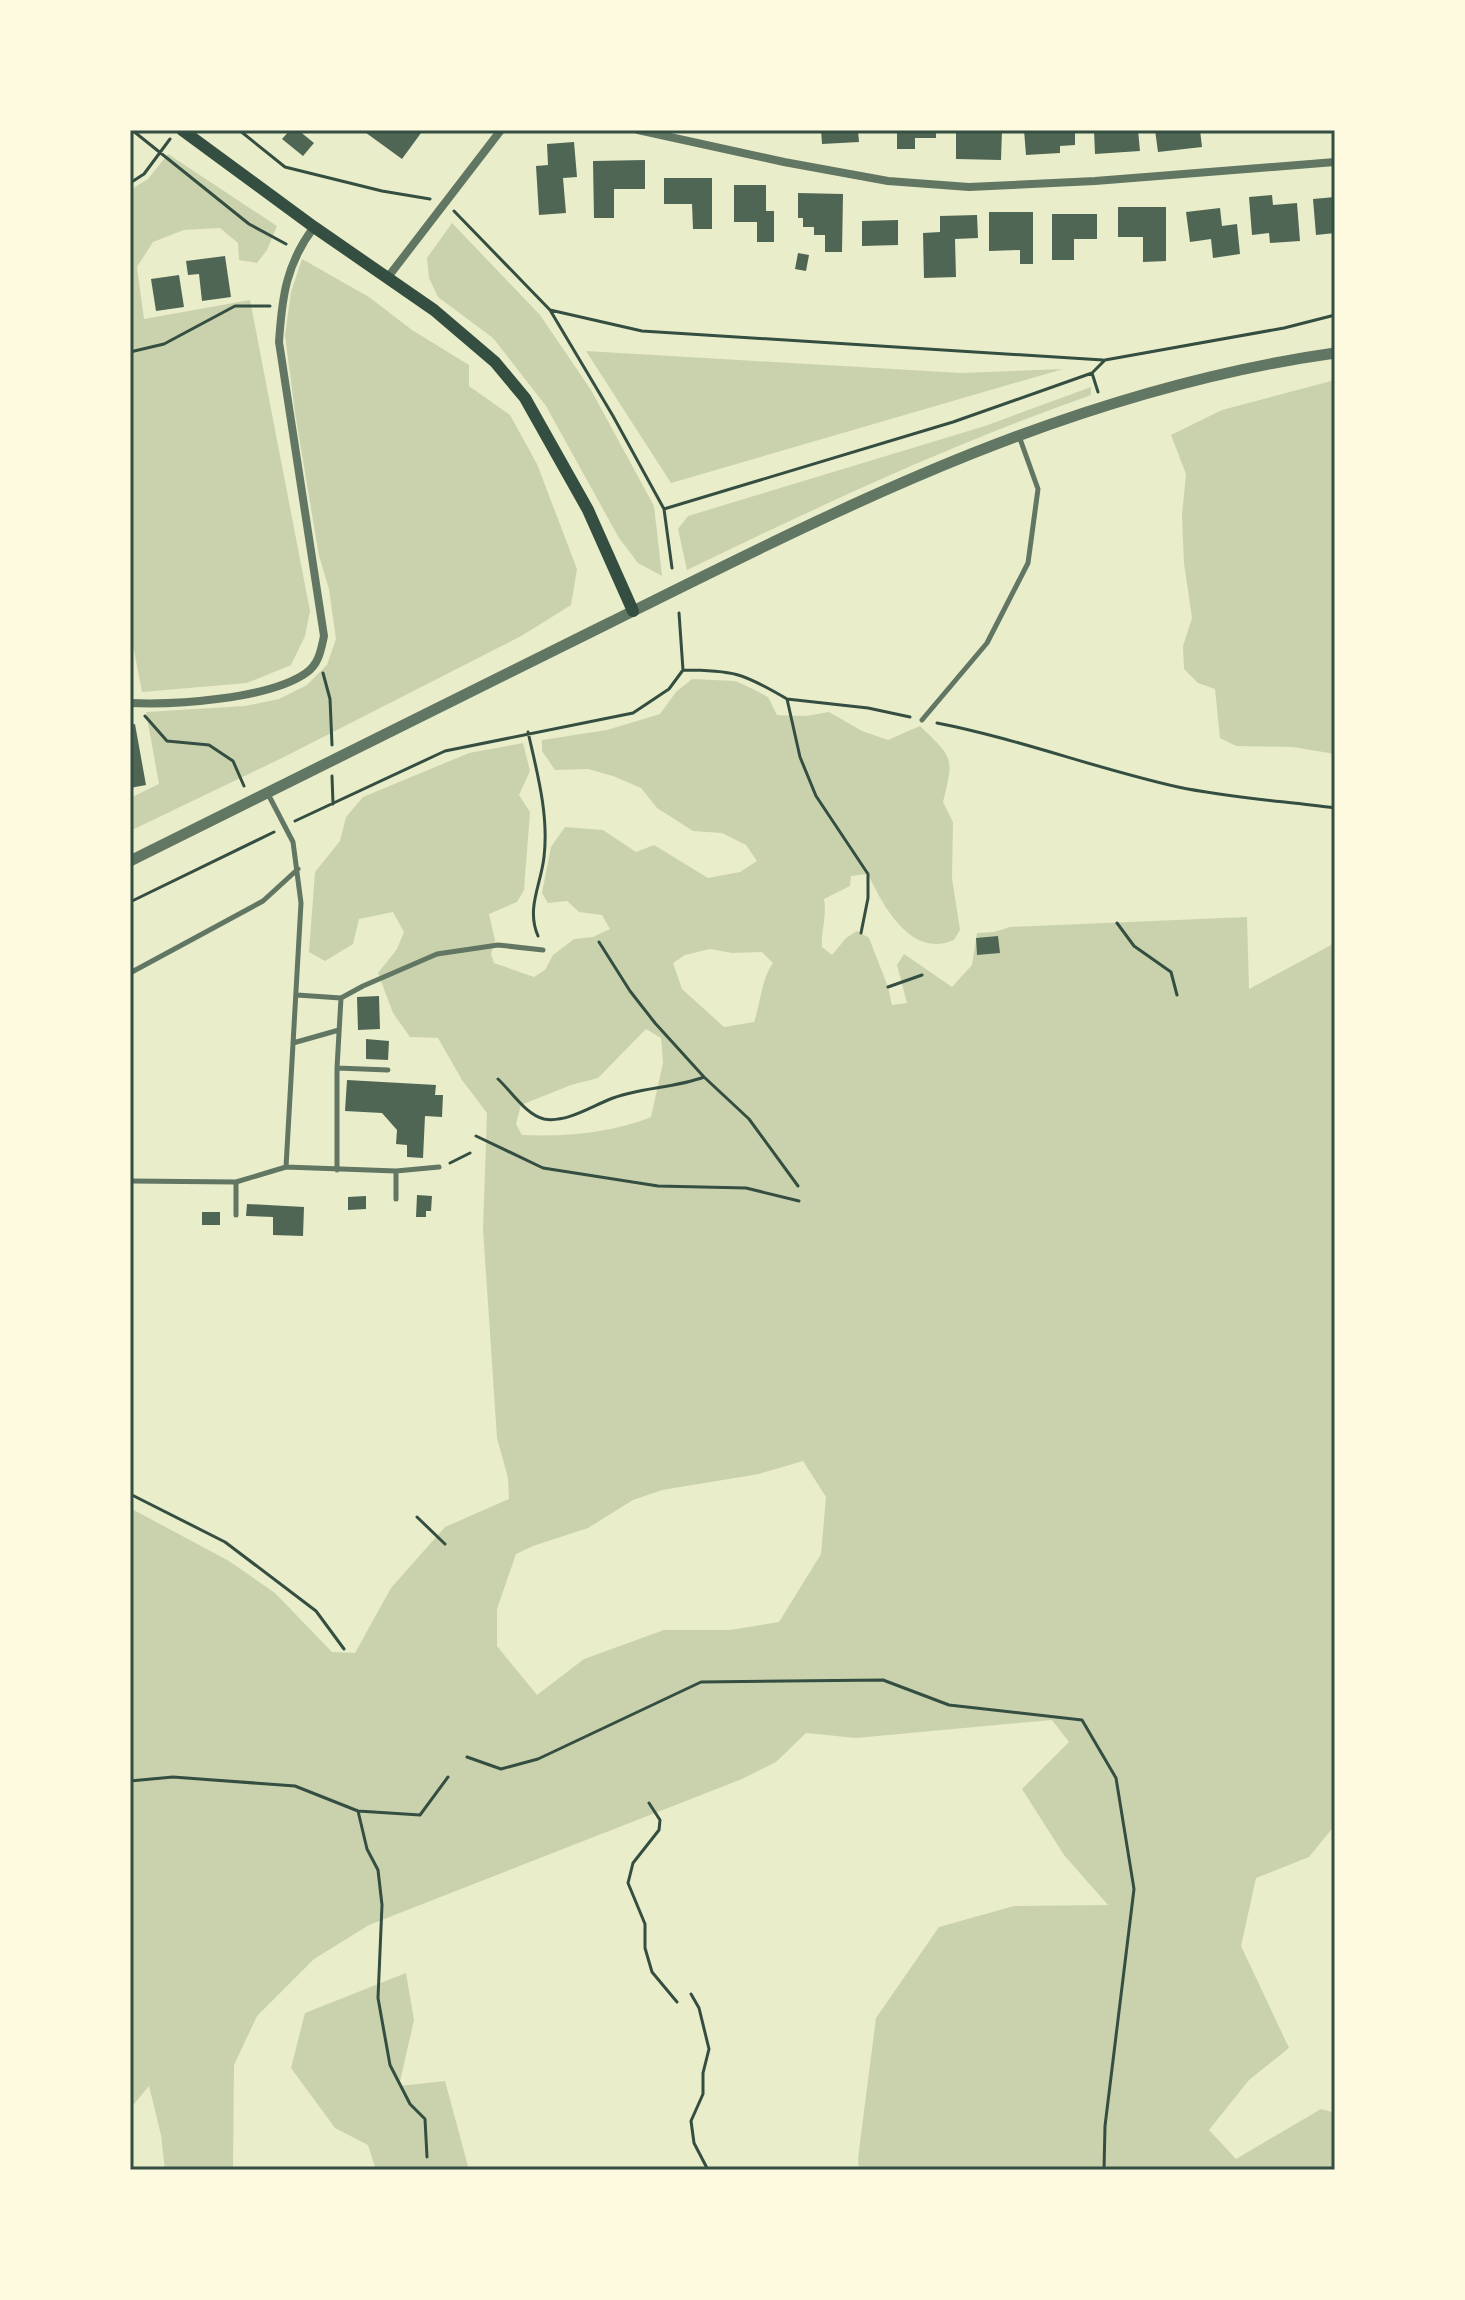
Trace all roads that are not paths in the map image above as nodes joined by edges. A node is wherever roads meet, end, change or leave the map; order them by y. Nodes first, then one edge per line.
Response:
1 (179, 130) edge
2 (501, 130) edge
3 (638, 130) edge
4 (1335, 162) edge
5 (314, 227) junction
6 (388, 277) junction
7 (1335, 353) edge
8 (1019, 435) junction
9 (633, 611) junction
10 (132, 704) edge
11 (922, 720) road end
12 (267, 793) junction
13 (130, 861) edge
14 (298, 869) junction
15 (543, 950) road end
16 (130, 973) edge
17 (297, 995) junction
18 (341, 998) junction
19 (339, 1030) junction
20 (293, 1043) junction
21 (337, 1068) junction
22 (388, 1070) dead end
23 (286, 1167) junction
24 (439, 1167) road end
25 (337, 1170) junction
26 (396, 1171) junction
27 (130, 1181) edge
28 (236, 1182) junction
29 (396, 1199) dead end
30 (236, 1215) dead end

1 - 5 main road
2 - 6 street
3 - 4 street
5 - 6 main road
5 - 10 street
6 - 9 main road
7 - 8 street
8 - 9 street
8 - 11 lane
9 - 12 street
12 - 13 street
12 - 14 lane
14 - 16 lane
14 - 17 lane
15 - 18 lane
17 - 18 lane
17 - 20 lane
18 - 19 lane
19 - 20 lane
19 - 21 lane
20 - 23 lane
21 - 22 lane
21 - 25 lane
23 - 25 lane
23 - 28 lane
24 - 26 lane
25 - 26 lane
26 - 29 lane
27 - 28 lane
28 - 30 lane

